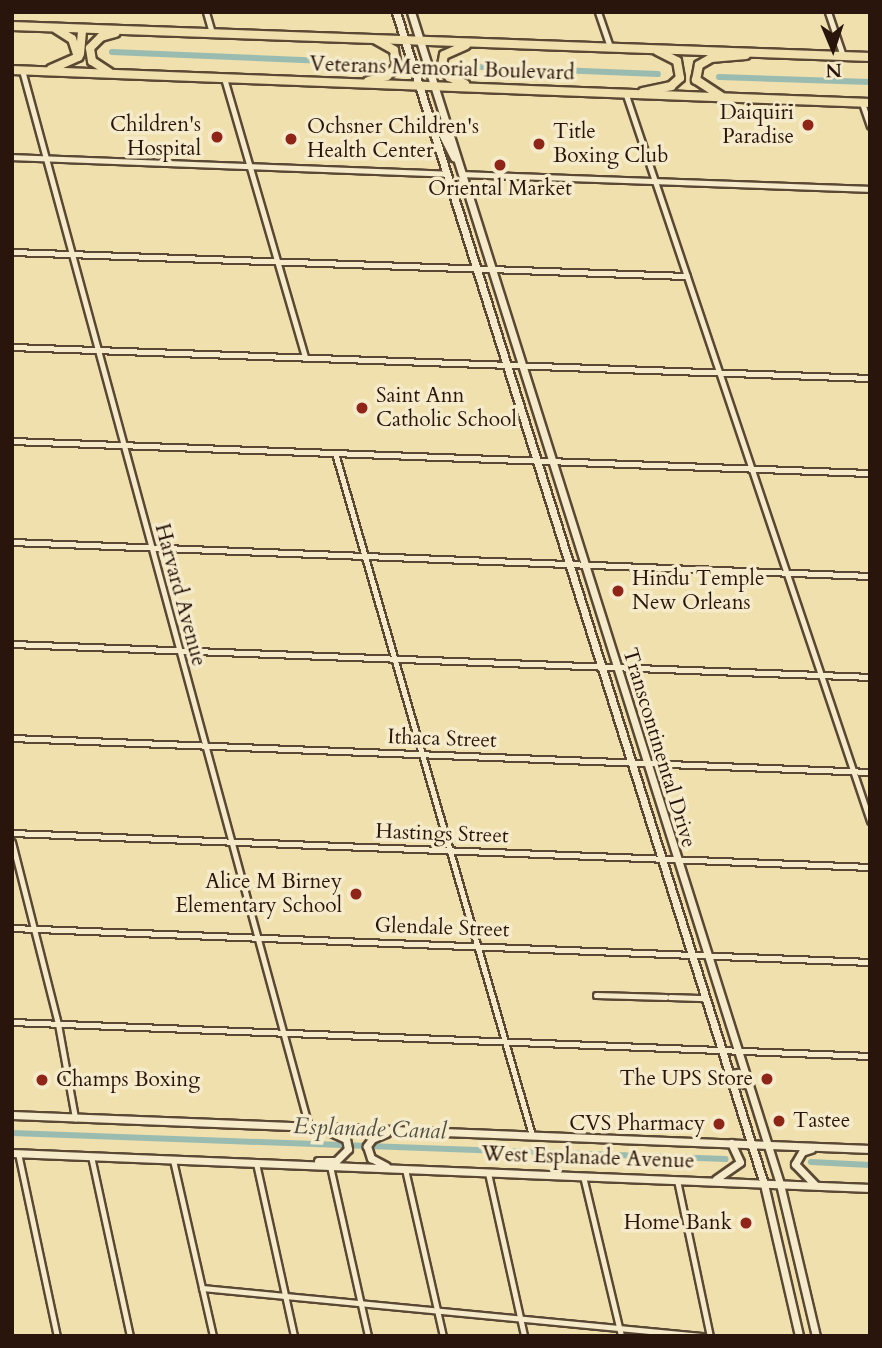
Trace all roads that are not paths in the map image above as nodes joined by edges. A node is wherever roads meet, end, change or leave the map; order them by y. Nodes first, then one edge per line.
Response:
1 (206, 12) edge
2 (396, 12) edge
3 (411, 12) edge
4 (598, 12) edge
5 (828, 12) edge
6 (12, 26) edge
7 (54, 28) junction
8 (82, 29) junction
9 (124, 30) junction
10 (212, 33) junction
11 (375, 40) junction
12 (405, 41) junction
13 (421, 41) junction
14 (476, 42) junction
15 (610, 47) junction
16 (648, 48) junction
17 (752, 52) junction
18 (843, 56) junction
19 (78, 57) junction
20 (870, 57) edge
21 (12, 70) edge
22 (22, 70) junction
23 (45, 71) junction
24 (112, 74) junction
25 (224, 78) junction
26 (362, 83) junction
27 (418, 86) junction
28 (433, 86) junction
29 (470, 87) junction
30 (626, 95) junction
31 (727, 98) junction
32 (866, 103) edge
33 (870, 127) edge
34 (431, 128) junction
35 (12, 157) edge
36 (44, 158) junction
37 (458, 164) junction
38 (248, 166) junction
39 (446, 174) junction
40 (462, 174) junction
41 (655, 180) junction
42 (870, 189) edge
43 (12, 252) edge
44 (71, 254) junction
45 (277, 262) junction
46 (476, 269) junction
47 (491, 269) junction
48 (687, 276) junction
49 (12, 346) edge
50 (98, 350) junction
51 (304, 357) junction
52 (506, 366) junction
53 (522, 366) junction
54 (720, 374) junction
55 (870, 378) edge
56 (12, 441) edge
57 (123, 446) junction
58 (335, 453) junction
59 (537, 461) junction
60 (552, 462) junction
61 (752, 469) junction
62 (870, 473) edge
63 (12, 542) edge
64 (153, 548) junction
65 (363, 556) junction
66 (570, 565) junction
67 (584, 565) junction
68 (787, 573) junction
69 (870, 576) edge
70 (12, 644) edge
71 (178, 650) junction
72 (394, 659) junction
73 (602, 668) junction
74 (617, 668) junction
75 (822, 676) junction
76 (870, 677) edge
77 (12, 738) edge
78 (206, 747) junction
79 (422, 754) junction
80 (632, 763) junction
81 (646, 763) junction
82 (854, 772) junction
83 (870, 772) edge
84 (870, 821) edge
85 (12, 832) edge
86 (12, 842) edge
87 (231, 842) junction
88 (450, 851) junction
89 (663, 858) junction
90 (675, 859) junction
91 (870, 867) edge
92 (12, 928) edge
93 (35, 929) junction
94 (260, 937) junction
95 (479, 946) junction
96 (692, 954) junction
97 (707, 955) junction
98 (870, 962) edge
99 (596, 995) dead end
100 (706, 998) junction
101 (12, 1022) edge
102 (58, 1024) junction
103 (285, 1032) junction
104 (507, 1042) junction
105 (722, 1050) junction
106 (738, 1051) junction
107 (870, 1056) edge
108 (729, 1074) junction
109 (749, 1086) junction
110 (12, 1115) edge
111 (75, 1118) junction
112 (309, 1127) junction
113 (318, 1127) junction
114 (408, 1131) junction
115 (532, 1135) junction
116 (731, 1143) junction
117 (750, 1144) junction
118 (767, 1145) junction
119 (819, 1147) junction
120 (870, 1149) edge
121 (15, 1153) edge
122 (91, 1156) junction
123 (173, 1160) junction
124 (256, 1163) junction
125 (275, 1164) junction
126 (330, 1166) junction
127 (395, 1169) junction
128 (405, 1169) junction
129 (488, 1173) junction
130 (583, 1176) junction
131 (677, 1180) junction
132 (715, 1180) junction
133 (764, 1184) junction
134 (780, 1184) junction
135 (815, 1186) junction
136 (870, 1188) edge
137 (202, 1288) junction
138 (286, 1296) junction
139 (360, 1302) junction
140 (437, 1310) junction
141 (520, 1318) junction
142 (619, 1328) junction
143 (57, 1336) edge
144 (130, 1336) edge
145 (213, 1336) edge
146 (294, 1336) edge
147 (368, 1336) edge
148 (443, 1336) edge
149 (524, 1336) edge
150 (621, 1336) edge
151 (702, 1336) edge
152 (710, 1336) edge
153 (799, 1336) edge
154 (816, 1336) edge

1 - 10 street
2 - 12 street, Transcontinental Drive
3 - 13 street, Transcontinental Drive
4 - 15 street
5 - 18 street
6 - 7 main road, Veterans Memorial Boulevard
7 - 8 main road, Veterans Memorial Boulevard
7 - 19 main road
8 - 9 main road, Veterans Memorial Boulevard
8 - 19 main road
9 - 10 main road, Veterans Memorial Boulevard
9 - 24 main road
10 - 11 main road, Veterans Memorial Boulevard
11 - 12 main road, Veterans Memorial Boulevard
11 - 26 main road
12 - 13 main road, Veterans Memorial Boulevard
12 - 27 street, Transcontinental Drive
13 - 14 main road, Veterans Memorial Boulevard
13 - 28 street, Transcontinental Drive
14 - 15 main road, Veterans Memorial Boulevard
14 - 29 main road
15 - 16 main road, Veterans Memorial Boulevard
16 - 17 main road, Veterans Memorial Boulevard
16 - 30 main road
17 - 18 main road, Veterans Memorial Boulevard
17 - 31 main road
18 - 20 main road, Veterans Memorial Boulevard
19 - 23 main road
21 - 22 main road, Veterans Memorial Boulevard
22 - 23 main road, Veterans Memorial Boulevard
22 - 36 street, Harvard Avenue
23 - 24 main road, Veterans Memorial Boulevard
24 - 25 main road, Veterans Memorial Boulevard
25 - 26 main road, Veterans Memorial Boulevard
25 - 38 street
26 - 27 main road, Veterans Memorial Boulevard
27 - 28 main road, Veterans Memorial Boulevard
27 - 34 street, Transcontinental Drive
28 - 29 main road, Veterans Memorial Boulevard
28 - 37 street, Transcontinental Drive
29 - 30 main road, Veterans Memorial Boulevard
30 - 31 main road, Veterans Memorial Boulevard
30 - 41 street
31 - 32 main road, Veterans Memorial Boulevard
32 - 33 street
34 - 37 street
34 - 39 street, Transcontinental Drive
35 - 36 street
36 - 38 street
36 - 44 street, Harvard Avenue
37 - 40 street, Transcontinental Drive
38 - 39 street
38 - 45 street
39 - 46 street, Transcontinental Drive
40 - 41 street
40 - 47 street, Transcontinental Drive
41 - 42 street
41 - 48 street
43 - 44 street
44 - 45 street
44 - 50 street, Harvard Avenue
45 - 46 street
45 - 51 street
46 - 47 street
46 - 52 street, Transcontinental Drive
47 - 48 street
47 - 53 street, Transcontinental Drive
48 - 54 street
49 - 50 street
50 - 51 street
50 - 57 street, Harvard Avenue
51 - 52 street
52 - 53 street
52 - 59 street, Transcontinental Drive
53 - 54 street
53 - 60 street, Transcontinental Drive
54 - 55 street
54 - 61 street
56 - 57 street
57 - 58 street
57 - 64 street, Harvard Avenue
58 - 59 street
58 - 65 street
59 - 60 street
59 - 66 street, Transcontinental Drive
60 - 61 street
60 - 67 street, Transcontinental Drive
61 - 62 street
61 - 68 street
63 - 64 street
64 - 65 street
64 - 71 street, Harvard Avenue
65 - 66 street
65 - 72 street
66 - 67 street
66 - 73 street, Transcontinental Drive
67 - 68 street
67 - 74 street, Transcontinental Drive
68 - 69 street
68 - 75 street
70 - 71 street
71 - 72 street
71 - 78 street, Harvard Avenue
72 - 73 street
72 - 79 street
73 - 74 street
73 - 80 street, Transcontinental Drive
74 - 75 street
74 - 81 street, Transcontinental Drive
75 - 76 street
75 - 82 street
77 - 78 street, Ithaca Street
78 - 79 street, Ithaca Street
78 - 87 street, Harvard Avenue
79 - 80 street, Ithaca Street
79 - 88 street
80 - 81 street, Ithaca Street
80 - 89 street, Transcontinental Drive
81 - 82 street, Ithaca Street
81 - 90 street, Transcontinental Drive
82 - 83 street, Ithaca Street
82 - 84 street
85 - 87 street, Hastings Street
86 - 93 street
87 - 88 street, Hastings Street
87 - 94 street, Harvard Avenue
88 - 89 street, Hastings Street
88 - 95 street
89 - 90 street, Hastings Street
89 - 96 street, Transcontinental Drive
90 - 91 street, Hastings Street
90 - 97 street, Transcontinental Drive
92 - 93 street, Glendale Street
93 - 94 street, Glendale Street
93 - 102 street
94 - 95 street, Glendale Street
94 - 103 street, Harvard Avenue
95 - 96 street, Glendale Street
95 - 104 street
96 - 97 street, Glendale Street
96 - 100 street, Transcontinental Drive
97 - 98 street, Glendale Street
97 - 106 street, Transcontinental Drive
99 - 100 street
100 - 105 street, Transcontinental Drive
101 - 102 street
102 - 103 street
102 - 111 street
103 - 104 street
103 - 112 street, Harvard Avenue
104 - 105 street
104 - 115 street
105 - 106 street
105 - 108 street, Transcontinental Drive
106 - 107 street
106 - 109 street, Transcontinental Drive
108 - 109 street
108 - 117 street, Transcontinental Drive
109 - 118 street, Transcontinental Drive
110 - 111 street, West Esplanade Avenue
111 - 112 street, West Esplanade Avenue
112 - 113 street, West Esplanade Avenue
113 - 114 street, West Esplanade Avenue
113 - 125 street
114 - 115 street, West Esplanade Avenue
114 - 127 street
115 - 116 street, West Esplanade Avenue
116 - 117 street, West Esplanade Avenue
116 - 132 street
117 - 118 street, West Esplanade Avenue
117 - 133 street, Transcontinental Drive
118 - 119 street, West Esplanade Avenue
118 - 134 street, Transcontinental Drive
119 - 120 street, West Esplanade Avenue
119 - 135 street
121 - 122 street, West Esplanade Avenue
121 - 143 street
122 - 123 street, West Esplanade Avenue
122 - 144 street
123 - 124 street, West Esplanade Avenue
123 - 137 street
124 - 125 street, West Esplanade Avenue
124 - 138 street
125 - 126 street, West Esplanade Avenue
126 - 127 street, West Esplanade Avenue
126 - 139 street
127 - 128 street, West Esplanade Avenue
128 - 129 street, West Esplanade Avenue
128 - 140 street
129 - 130 street, West Esplanade Avenue
129 - 141 street
130 - 131 street, West Esplanade Avenue
130 - 142 street
131 - 132 street, West Esplanade Avenue
131 - 152 street
132 - 133 street, West Esplanade Avenue
133 - 134 street, West Esplanade Avenue
133 - 153 street, Transcontinental Drive
134 - 135 street, West Esplanade Avenue
134 - 154 street, Transcontinental Drive
135 - 136 street, West Esplanade Avenue
137 - 138 street
137 - 145 street
138 - 139 street
138 - 146 street
139 - 140 street
139 - 147 street
140 - 141 street
140 - 148 street
141 - 142 street
141 - 149 street
142 - 150 street
142 - 151 street

